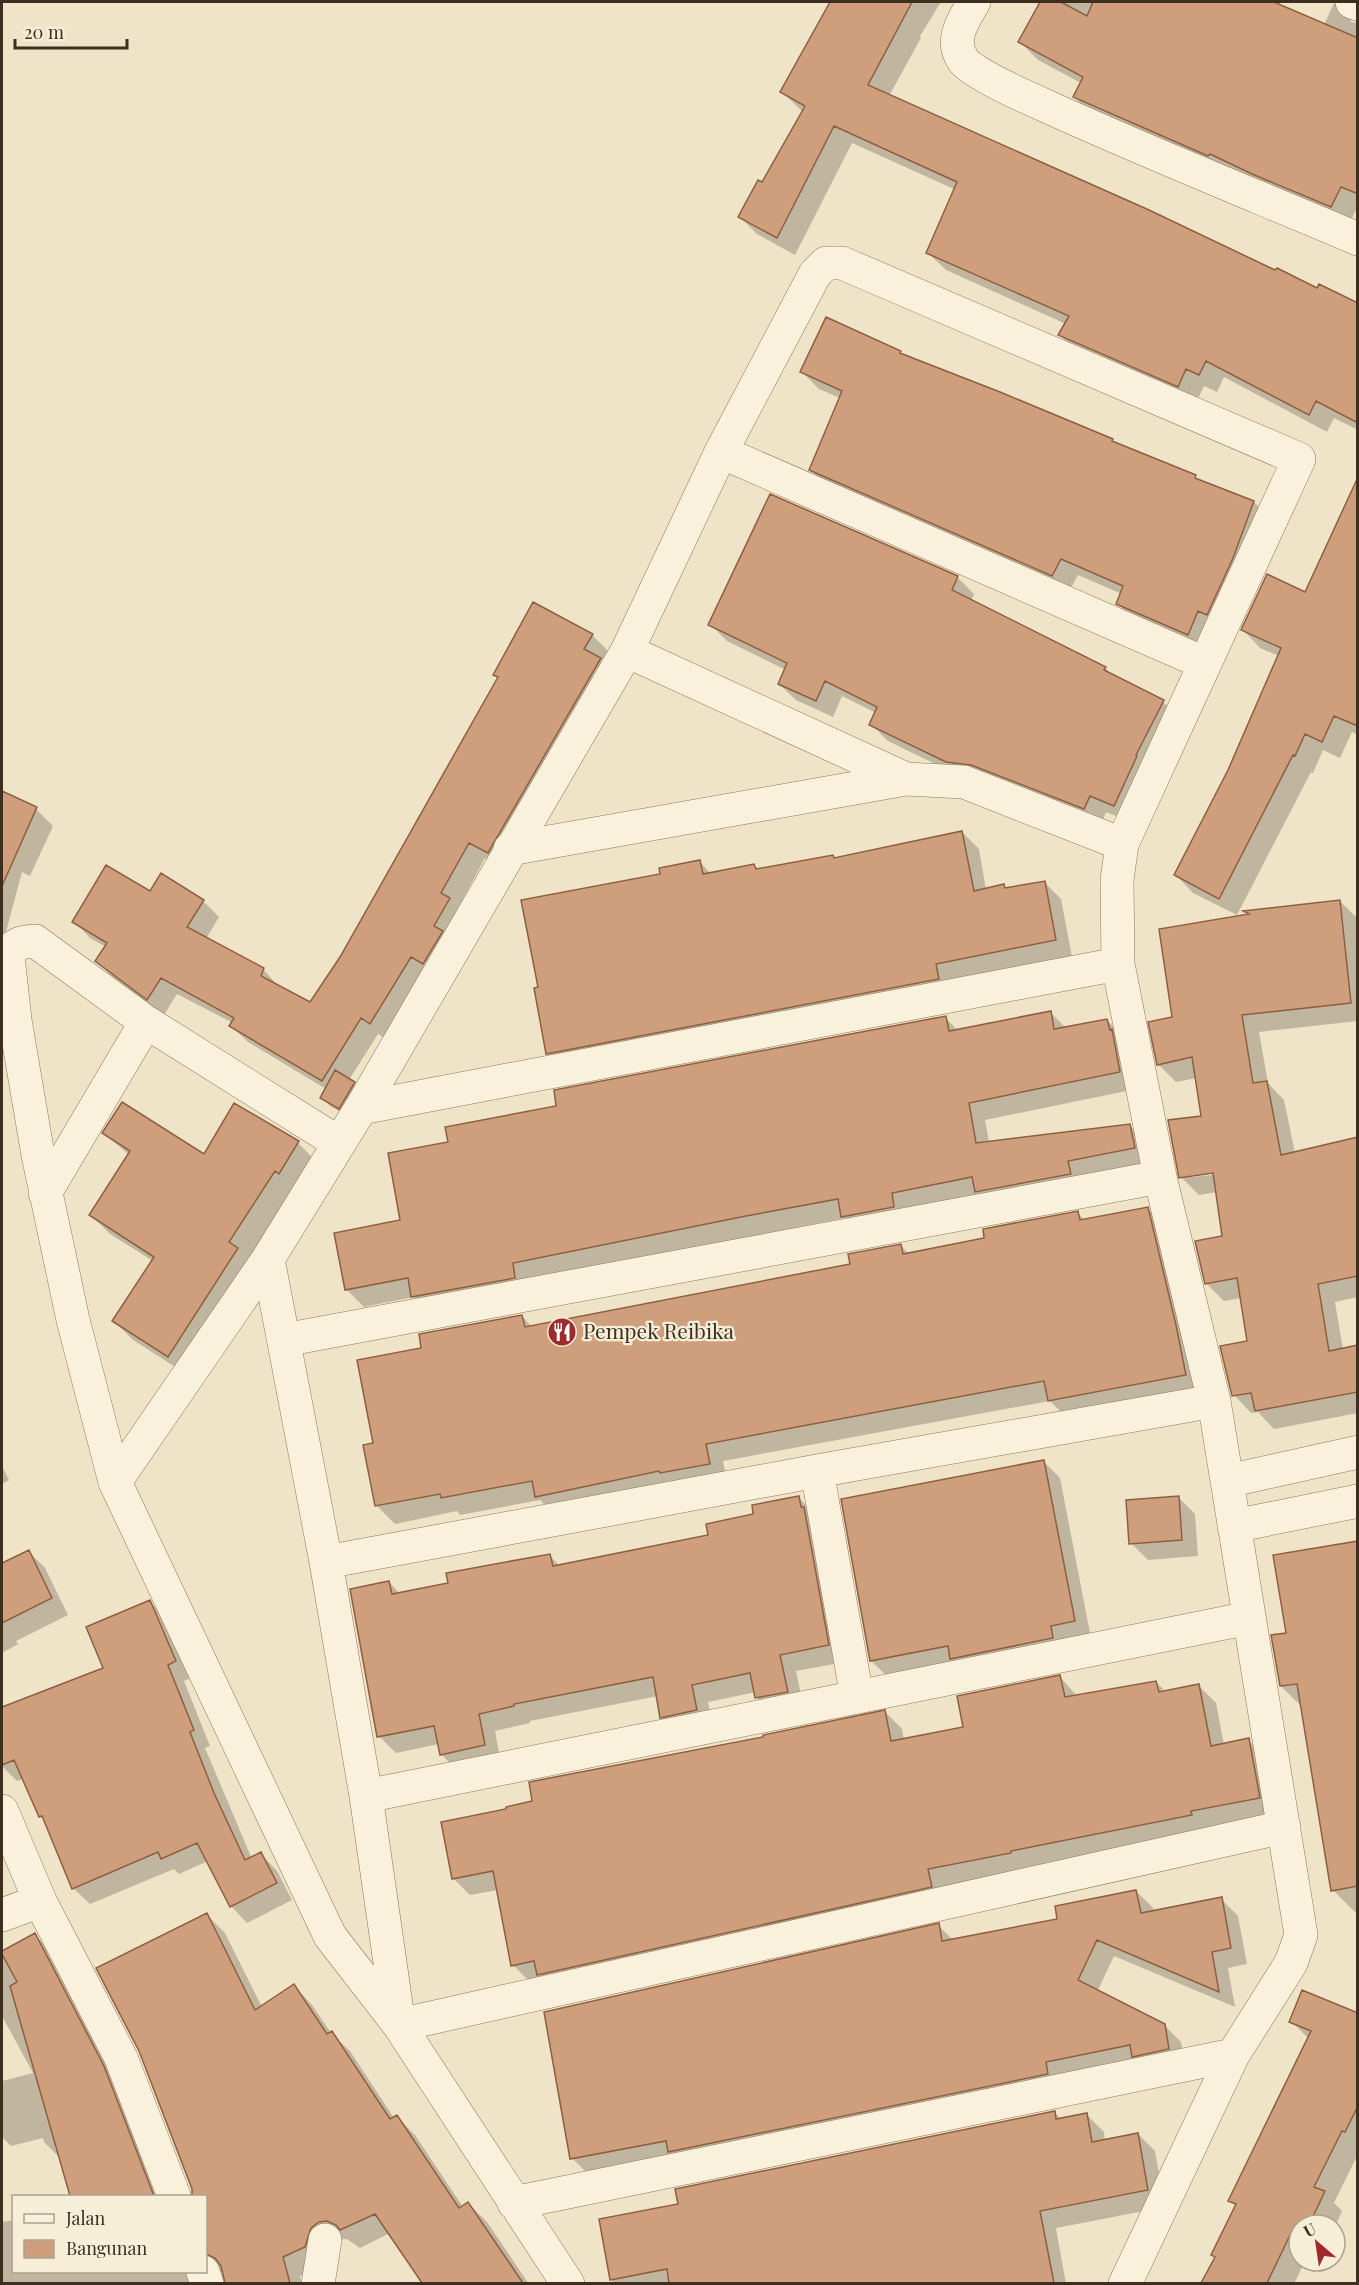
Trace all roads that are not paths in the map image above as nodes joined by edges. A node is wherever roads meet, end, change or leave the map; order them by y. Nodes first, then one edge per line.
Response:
1 (974, 2) edge
2 (1352, 2) edge
3 (1358, 4) edge
4 (1358, 239) edge
5 (721, 452) junction
6 (627, 651) junction
7 (1204, 663) junction
8 (906, 779) junction
9 (1122, 844) junction
10 (510, 849) junction
11 (1118, 964) junction
12 (146, 1022) junction
13 (361, 1108) junction
14 (339, 1143) junction
15 (1160, 1177) junction
16 (45, 1193) junction
17 (268, 1259) junction
18 (284, 1340) junction
19 (1214, 1401) junction
20 (1358, 1452) edge
21 (817, 1471) junction
22 (1228, 1481) junction
23 (115, 1482) junction
24 (1358, 1501) edge
25 (1234, 1526) junction
26 (326, 1562) junction
27 (1249, 1618) junction
28 (857, 1697) junction
29 (366, 1796) junction
30 (2, 1811) edge
31 (1284, 1827) junction
32 (40, 1901) junction
33 (2, 1915) edge
34 (399, 2025) junction
35 (1233, 2055) junction
36 (174, 2195) edge
37 (514, 2202) junction
38 (325, 2240) dead end
39 (318, 2283) edge
40 (568, 2283) edge
41 (1125, 2283) edge

1 - 4 street
2 - 3 street
5 - 6 street
5 - 7 street
5 - 7 street
6 - 8 street
6 - 10 street
7 - 9 street
8 - 9 street
8 - 10 street
9 - 11 street
10 - 13 street
11 - 13 street
11 - 15 street
12 - 14 street
12 - 16 street
12 - 16 street
13 - 14 street
14 - 17 street
15 - 18 street
15 - 19 street
16 - 23 street
17 - 18 street
17 - 23 street
18 - 26 street
19 - 21 street
19 - 22 street
20 - 22 street
21 - 26 street
21 - 28 street
22 - 25 street
23 - 34 street
24 - 25 street
25 - 27 street
26 - 29 street
27 - 28 street
27 - 31 street
28 - 29 street
29 - 34 street
30 - 32 street
31 - 34 street
31 - 35 street
32 - 33 street
32 - 36 street
34 - 37 street
35 - 37 street
35 - 41 street
37 - 40 street
38 - 39 street

